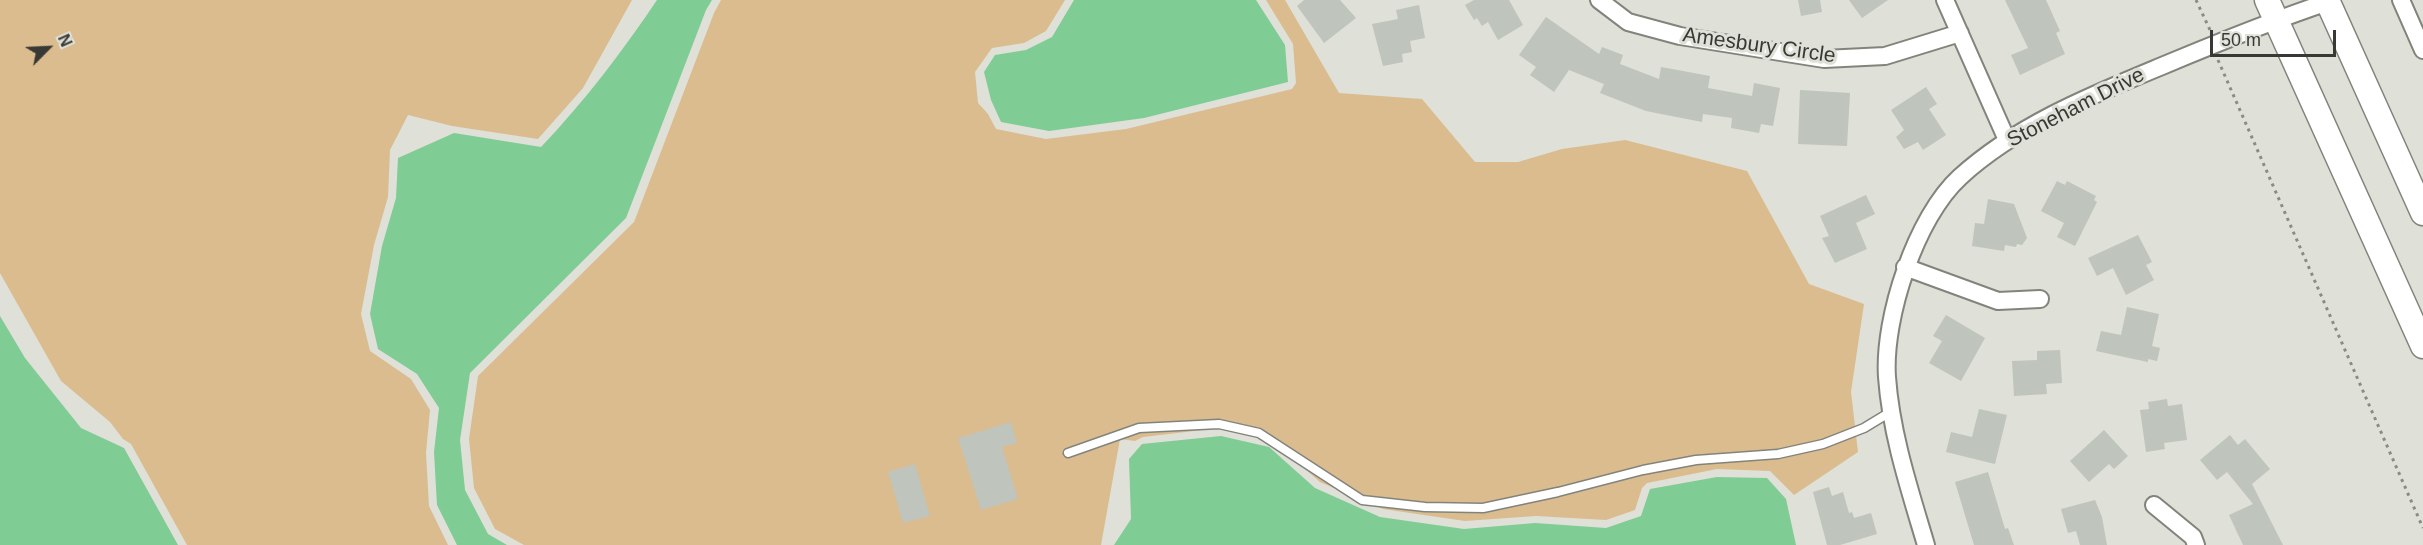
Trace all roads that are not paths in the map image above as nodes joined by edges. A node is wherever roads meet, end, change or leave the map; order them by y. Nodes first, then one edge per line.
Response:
1 (1599, 0) edge
2 (1945, 0) edge
3 (2401, 0) edge
4 (2329, 1) edge
5 (2271, 10) edge
6 (1959, 33) junction
7 (2423, 51) edge
8 (2007, 140) junction
9 (2423, 213) edge
10 (1905, 267) junction
11 (2040, 299) dead end
12 (2423, 346) edge
13 (1892, 411) junction
14 (1068, 453) dead end
15 (2154, 505) dead end
16 (1926, 545) edge
17 (2196, 545) edge

1 - 6 street, Amesbury Circle
2 - 6 street
3 - 7 street
4 - 5 street, Stoneham Drive
4 - 9 main road
5 - 8 street, Stoneham Drive
5 - 12 main road
6 - 8 street
8 - 10 street, Stoneham Drive
10 - 11 street
10 - 13 street, Stoneham Drive
13 - 14 lane
13 - 16 street, Stoneham Drive
15 - 17 street

